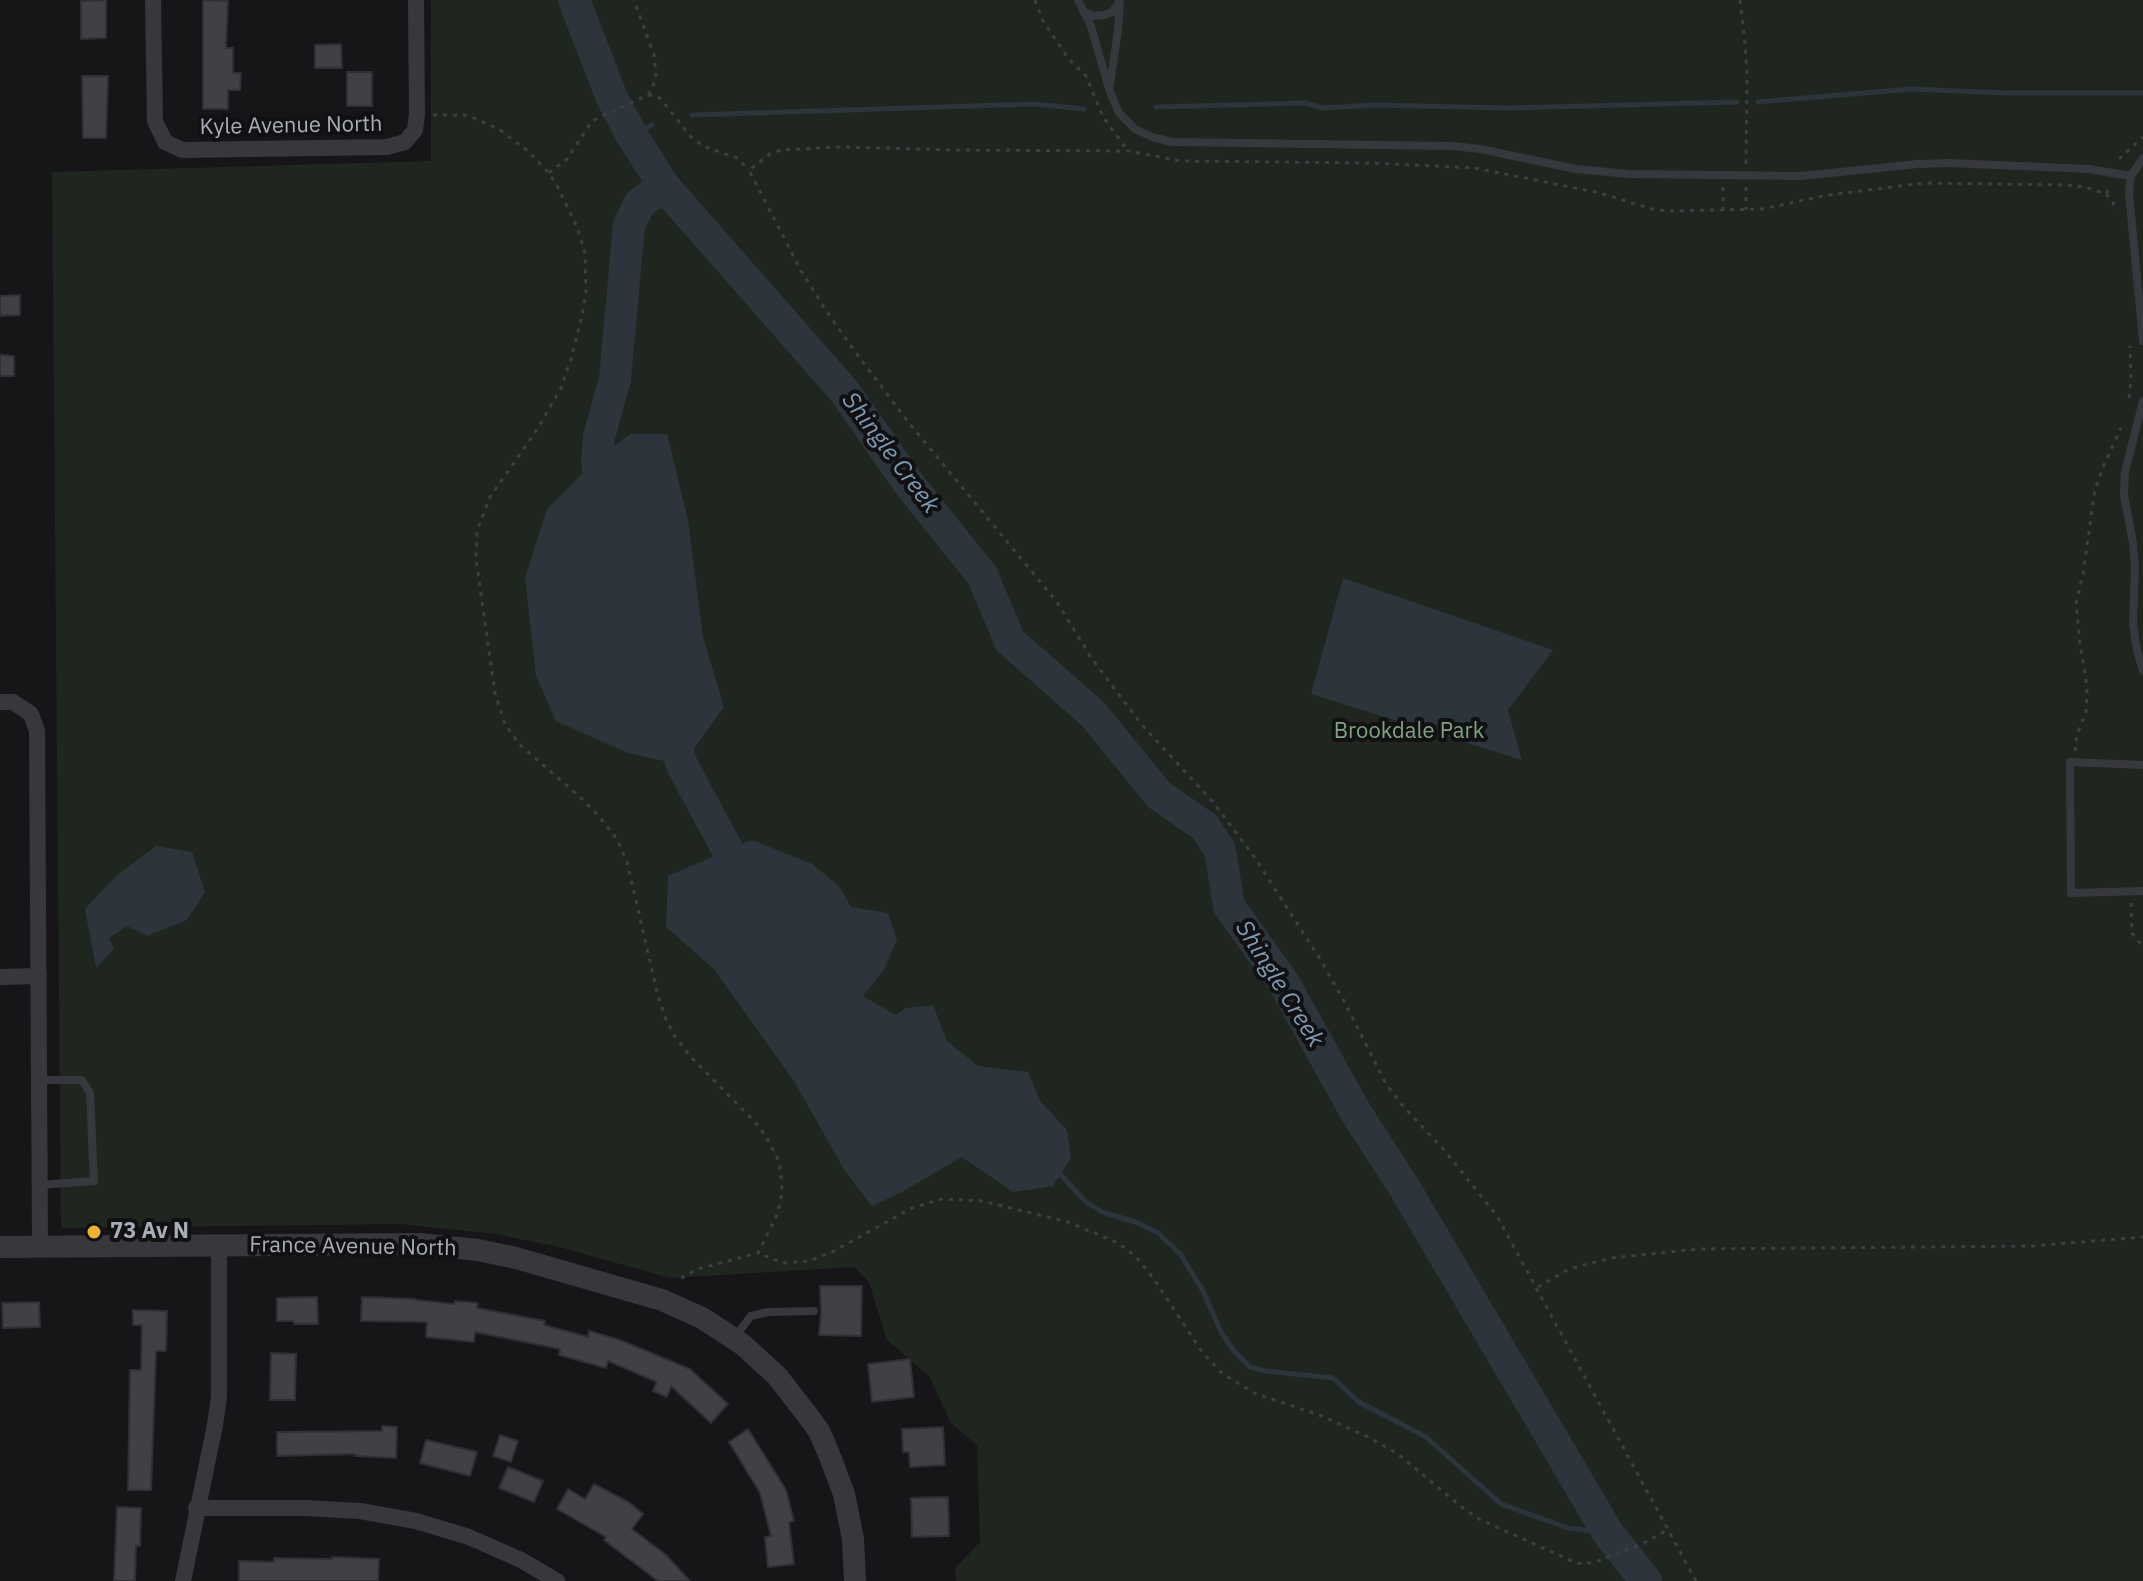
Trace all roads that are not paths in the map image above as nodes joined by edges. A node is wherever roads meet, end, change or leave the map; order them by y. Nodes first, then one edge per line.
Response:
1 (153, 0) edge
2 (416, 0) edge
3 (1078, 0) edge
4 (1120, 0) edge
5 (1084, 12) junction
6 (1109, 89) junction
7 (2143, 158) edge
8 (2131, 176) junction
9 (2143, 341) edge
10 (2143, 401) edge
11 (2143, 671) edge
12 (0, 702) edge
13 (2143, 765) edge
14 (2143, 891) edge
15 (39, 976) junction
16 (0, 977) edge
17 (39, 1080) junction
18 (40, 1185) junction
19 (40, 1246) junction
20 (219, 1246) junction
21 (0, 1247) edge
22 (814, 1311) dead end
23 (733, 1338) junction
24 (196, 1508) junction
25 (183, 1581) edge
26 (557, 1581) edge
27 (855, 1581) edge

1 - 2 street, Kyle Avenue North
3 - 5 lane
4 - 5 lane
4 - 6 lane
5 - 6 lane
6 - 8 lane
7 - 8 lane
8 - 9 lane
10 - 11 lane
12 - 15 street
13 - 14 lane
15 - 16 street
15 - 17 street
17 - 18 street
17 - 18 lane
18 - 19 street
19 - 20 street, France Avenue North
19 - 21 street, France Avenue North
20 - 23 street, France Avenue North
20 - 24 street
22 - 23 lane
23 - 27 street, France Avenue North
24 - 25 street
24 - 26 street

